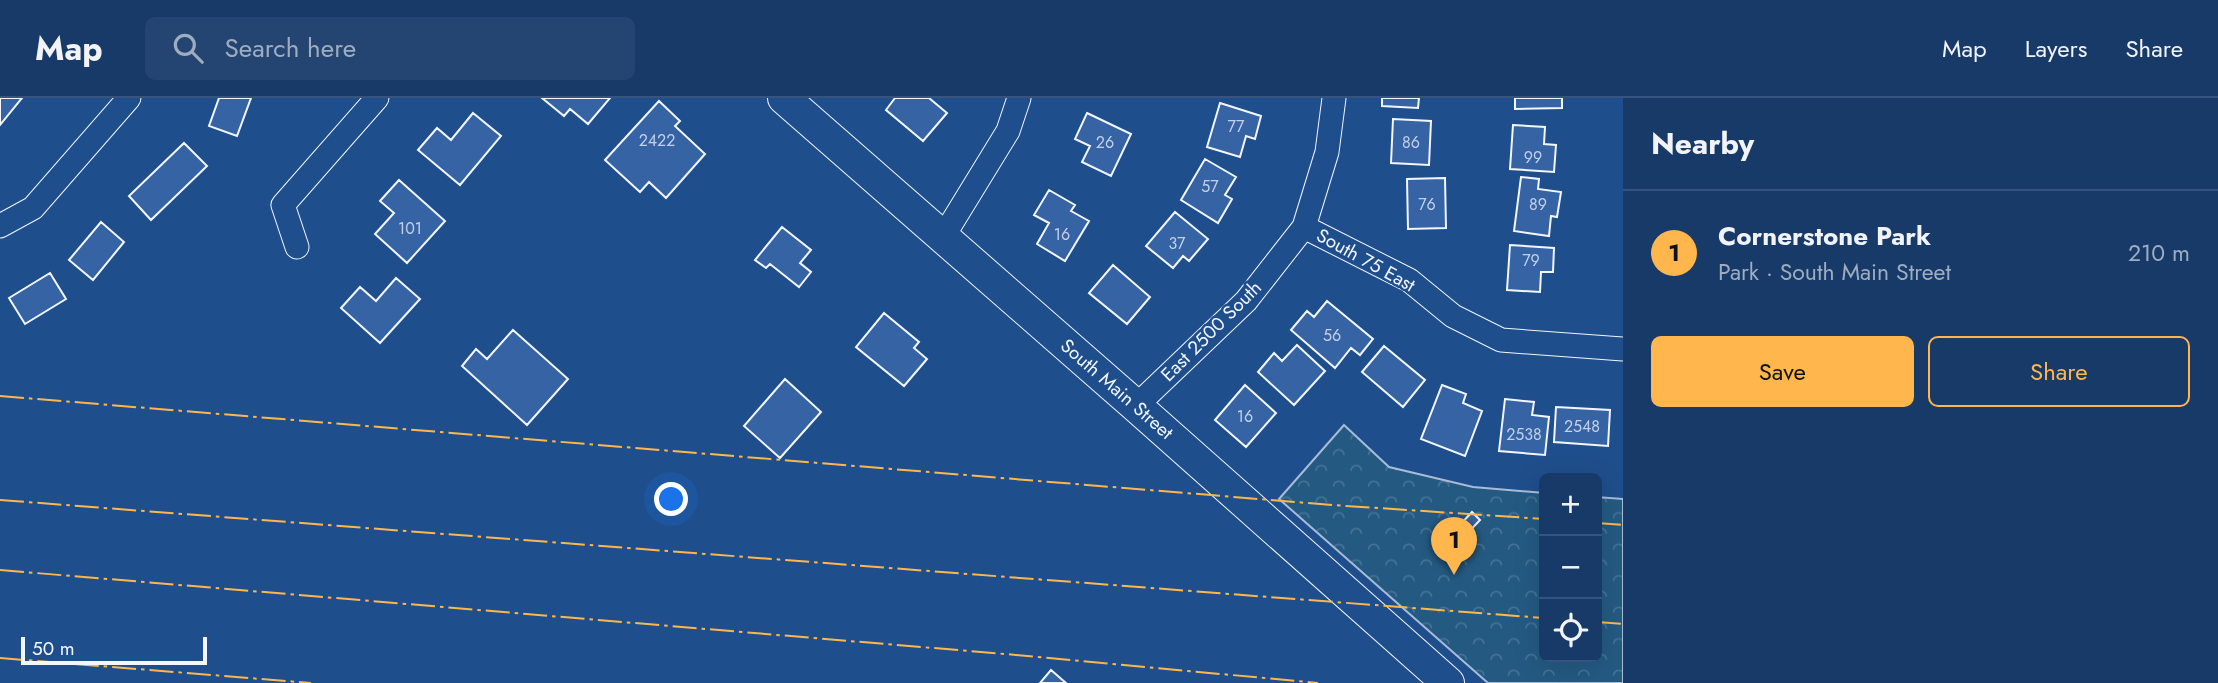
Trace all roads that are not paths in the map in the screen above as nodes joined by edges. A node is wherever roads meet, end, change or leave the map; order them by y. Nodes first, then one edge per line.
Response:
1 (129, 98) edge
2 (377, 98) edge
3 (784, 98) edge
4 (1019, 98) edge
5 (1334, 98) edge
6 (0, 226) edge
7 (1304, 227) junction
8 (943, 237) junction
9 (297, 247) dead end
10 (1623, 349) edge
11 (1136, 406) junction
12 (1448, 683) edge

1 - 6 street
2 - 9 street
3 - 8 street, South Main Street
4 - 8 street
5 - 7 street, East 2500 South
7 - 10 street, South 75 East
7 - 11 street, East 2500 South
8 - 11 street, South Main Street
11 - 12 street, South Main Street

